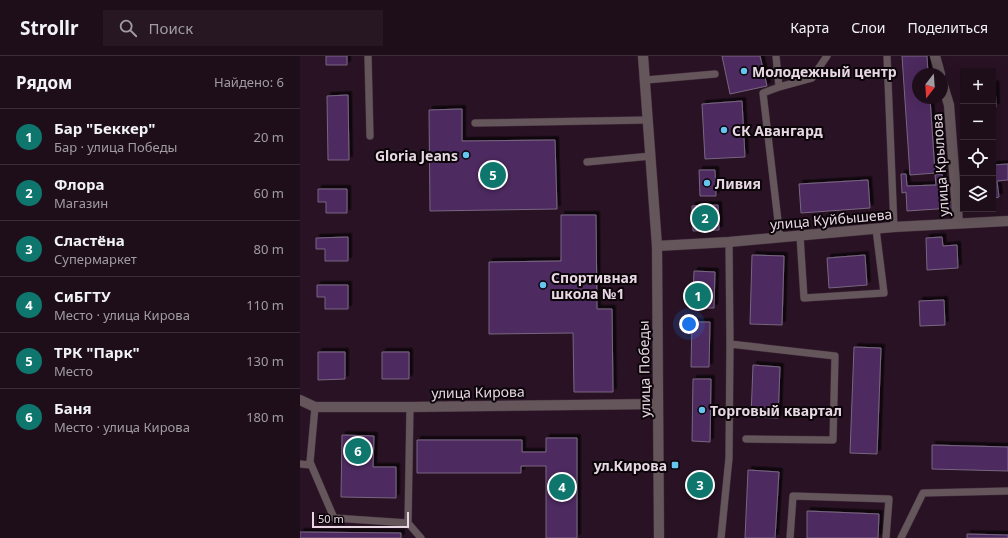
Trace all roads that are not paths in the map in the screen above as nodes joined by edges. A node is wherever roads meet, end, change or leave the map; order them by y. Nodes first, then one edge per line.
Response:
1 (368, 56) edge
2 (643, 56) edge
3 (776, 56) edge
4 (827, 56) edge
5 (887, 56) edge
6 (935, 56) edge
7 (938, 68) edge
8 (715, 74) dead end
9 (646, 80) junction
10 (779, 87) junction
11 (948, 102) edge
12 (648, 120) junction
13 (475, 123) dead end
14 (370, 136) dead end
15 (651, 156) junction
16 (587, 162) dead end
17 (1008, 221) edge
18 (958, 223) junction
19 (894, 227) junction
20 (876, 229) junction
21 (800, 236) junction
22 (780, 238) junction
23 (729, 242) junction
24 (657, 246) junction
25 (730, 344) junction
26 (300, 400) edge
27 (658, 404) junction
28 (315, 407) junction
29 (410, 408) junction
30 (746, 439) dead end
31 (300, 464) edge
32 (311, 465) junction
33 (1008, 491) edge
34 (408, 523) junction
35 (421, 538) edge
36 (659, 538) edge
37 (721, 538) edge
38 (790, 538) edge
39 (886, 538) edge
40 (901, 538) edge

1 - 14 lane
2 - 9 street, улица Победы
3 - 10 lane
4 - 10 lane
5 - 19 lane
6 - 7 street
8 - 9 lane
9 - 12 street, улица Победы
10 - 22 lane
11 - 18 street, улица Крылова
12 - 13 lane
12 - 15 street, улица Победы
15 - 16 lane
15 - 24 street, улица Победы
17 - 18 street, улица Куйбышева
18 - 19 street, улица Куйбышева
19 - 20 street, улица Куйбышева
20 - 21 street, улица Куйбышева
20 - 21 lane
21 - 22 street, улица Куйбышева
22 - 23 street, улица Куйбышева
23 - 24 street, улица Куйбышева
23 - 25 lane
24 - 27 street, улица Победы
25 - 30 lane
25 - 37 lane
26 - 28 street, улица Кирова
27 - 29 street, улица Кирова
27 - 36 street, улица Победы
28 - 29 street, улица Кирова
28 - 32 lane
29 - 34 lane
31 - 32 lane
32 - 34 lane
33 - 40 lane
34 - 35 lane
38 - 39 lane

